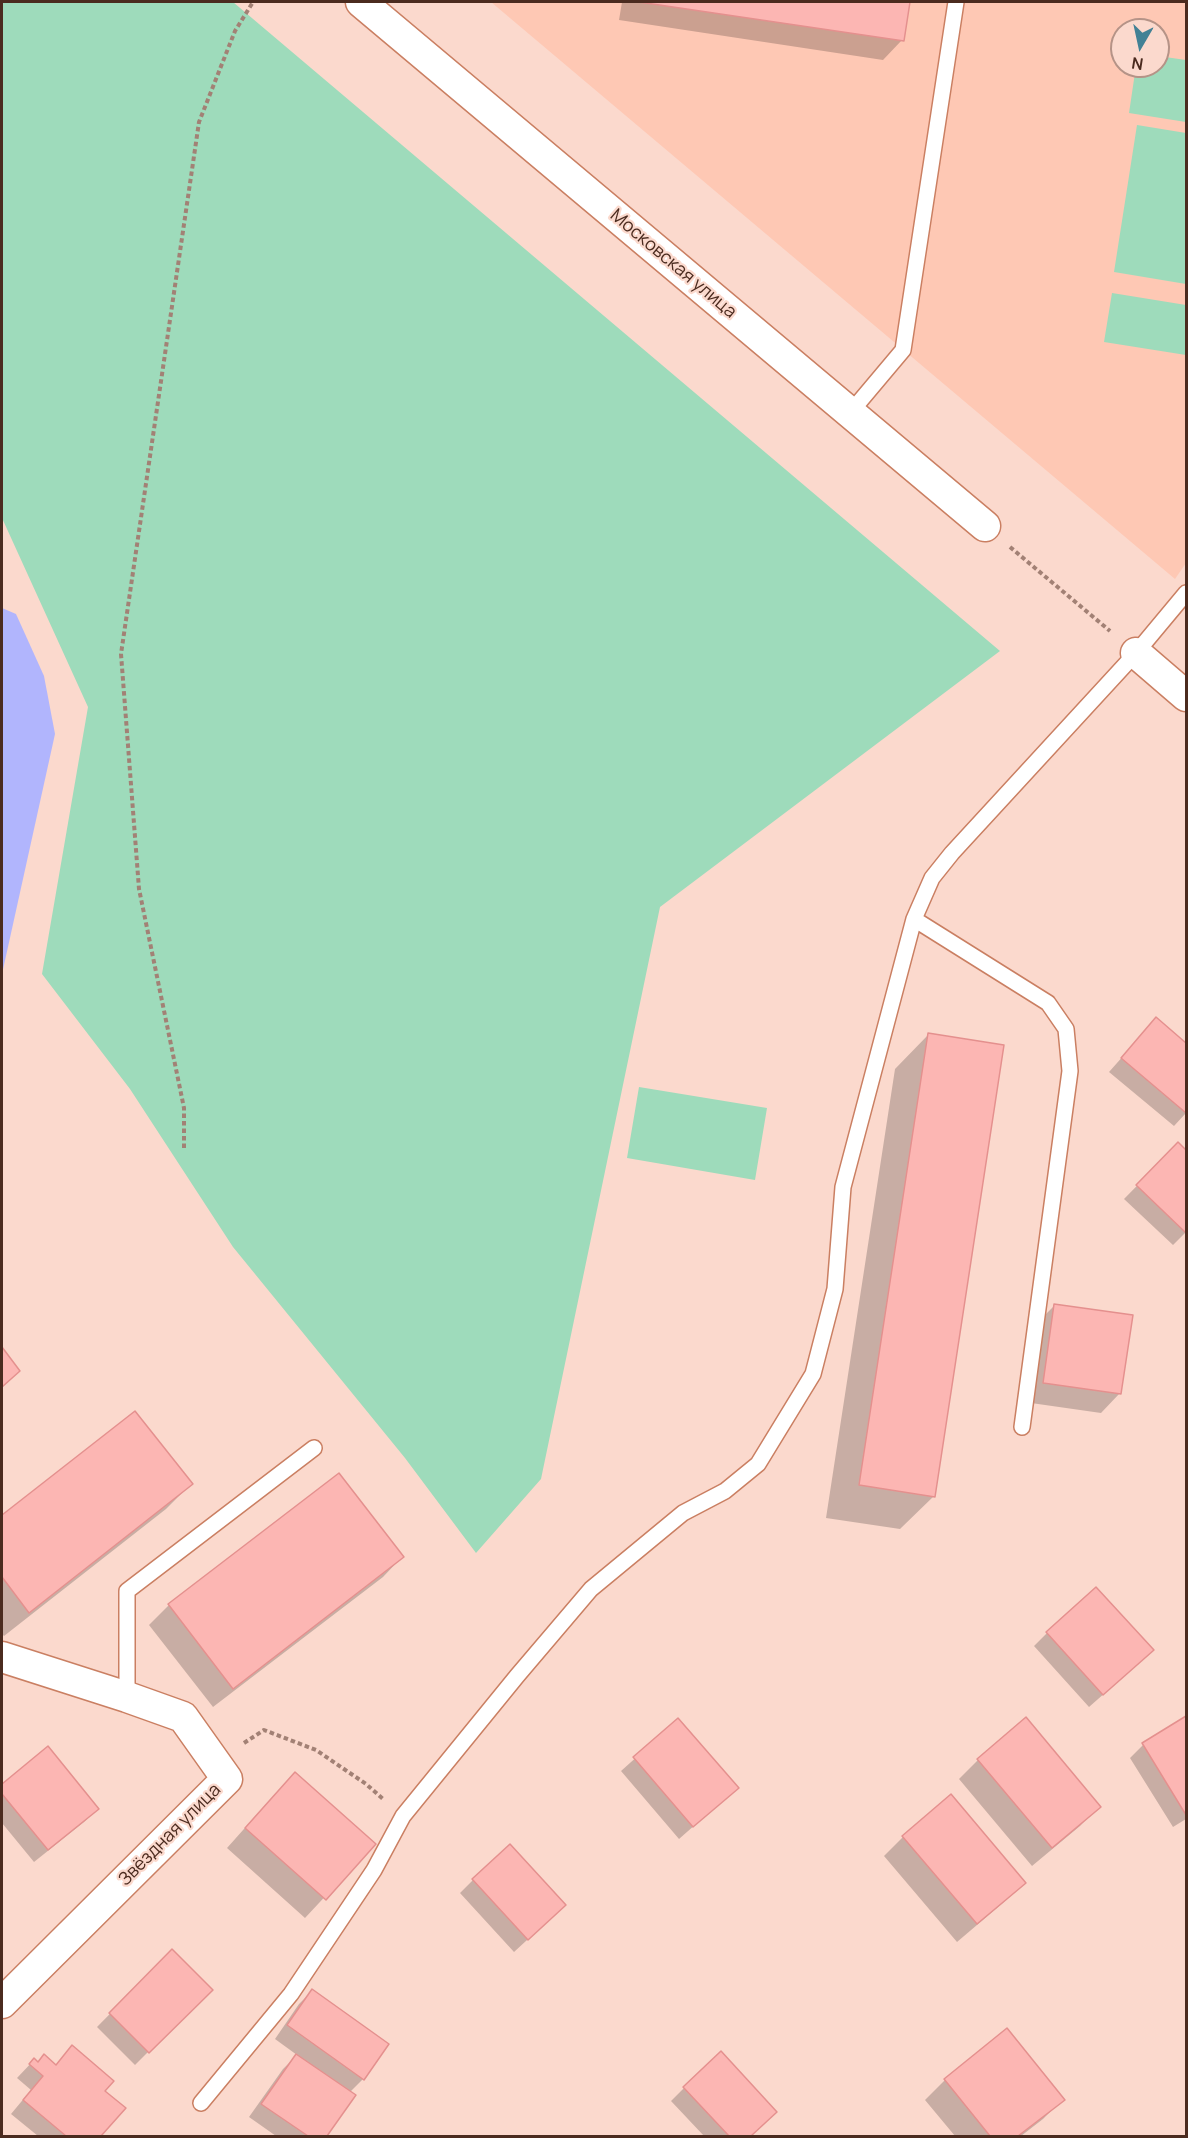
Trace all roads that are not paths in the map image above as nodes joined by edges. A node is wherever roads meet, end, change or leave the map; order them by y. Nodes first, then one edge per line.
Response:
1 (956, 2) edge
2 (369, 4) edge
3 (850, 413) junction
4 (985, 526) road end
5 (1186, 593) edge
6 (1136, 653) junction
7 (1186, 696) edge
8 (914, 919) junction
9 (1022, 1427) dead end
10 (314, 1448) dead end
11 (2, 1657) edge
12 (127, 1696) junction
13 (2, 2003) edge
14 (201, 2103) dead end

1 - 3 lane
2 - 3 street, Московская улица
3 - 4 street, Московская улица
5 - 6 lane
6 - 7 street
6 - 8 lane
8 - 9 lane
8 - 14 lane
10 - 12 lane
11 - 12 street, Звёздная улица
12 - 13 street, Звёздная улица

